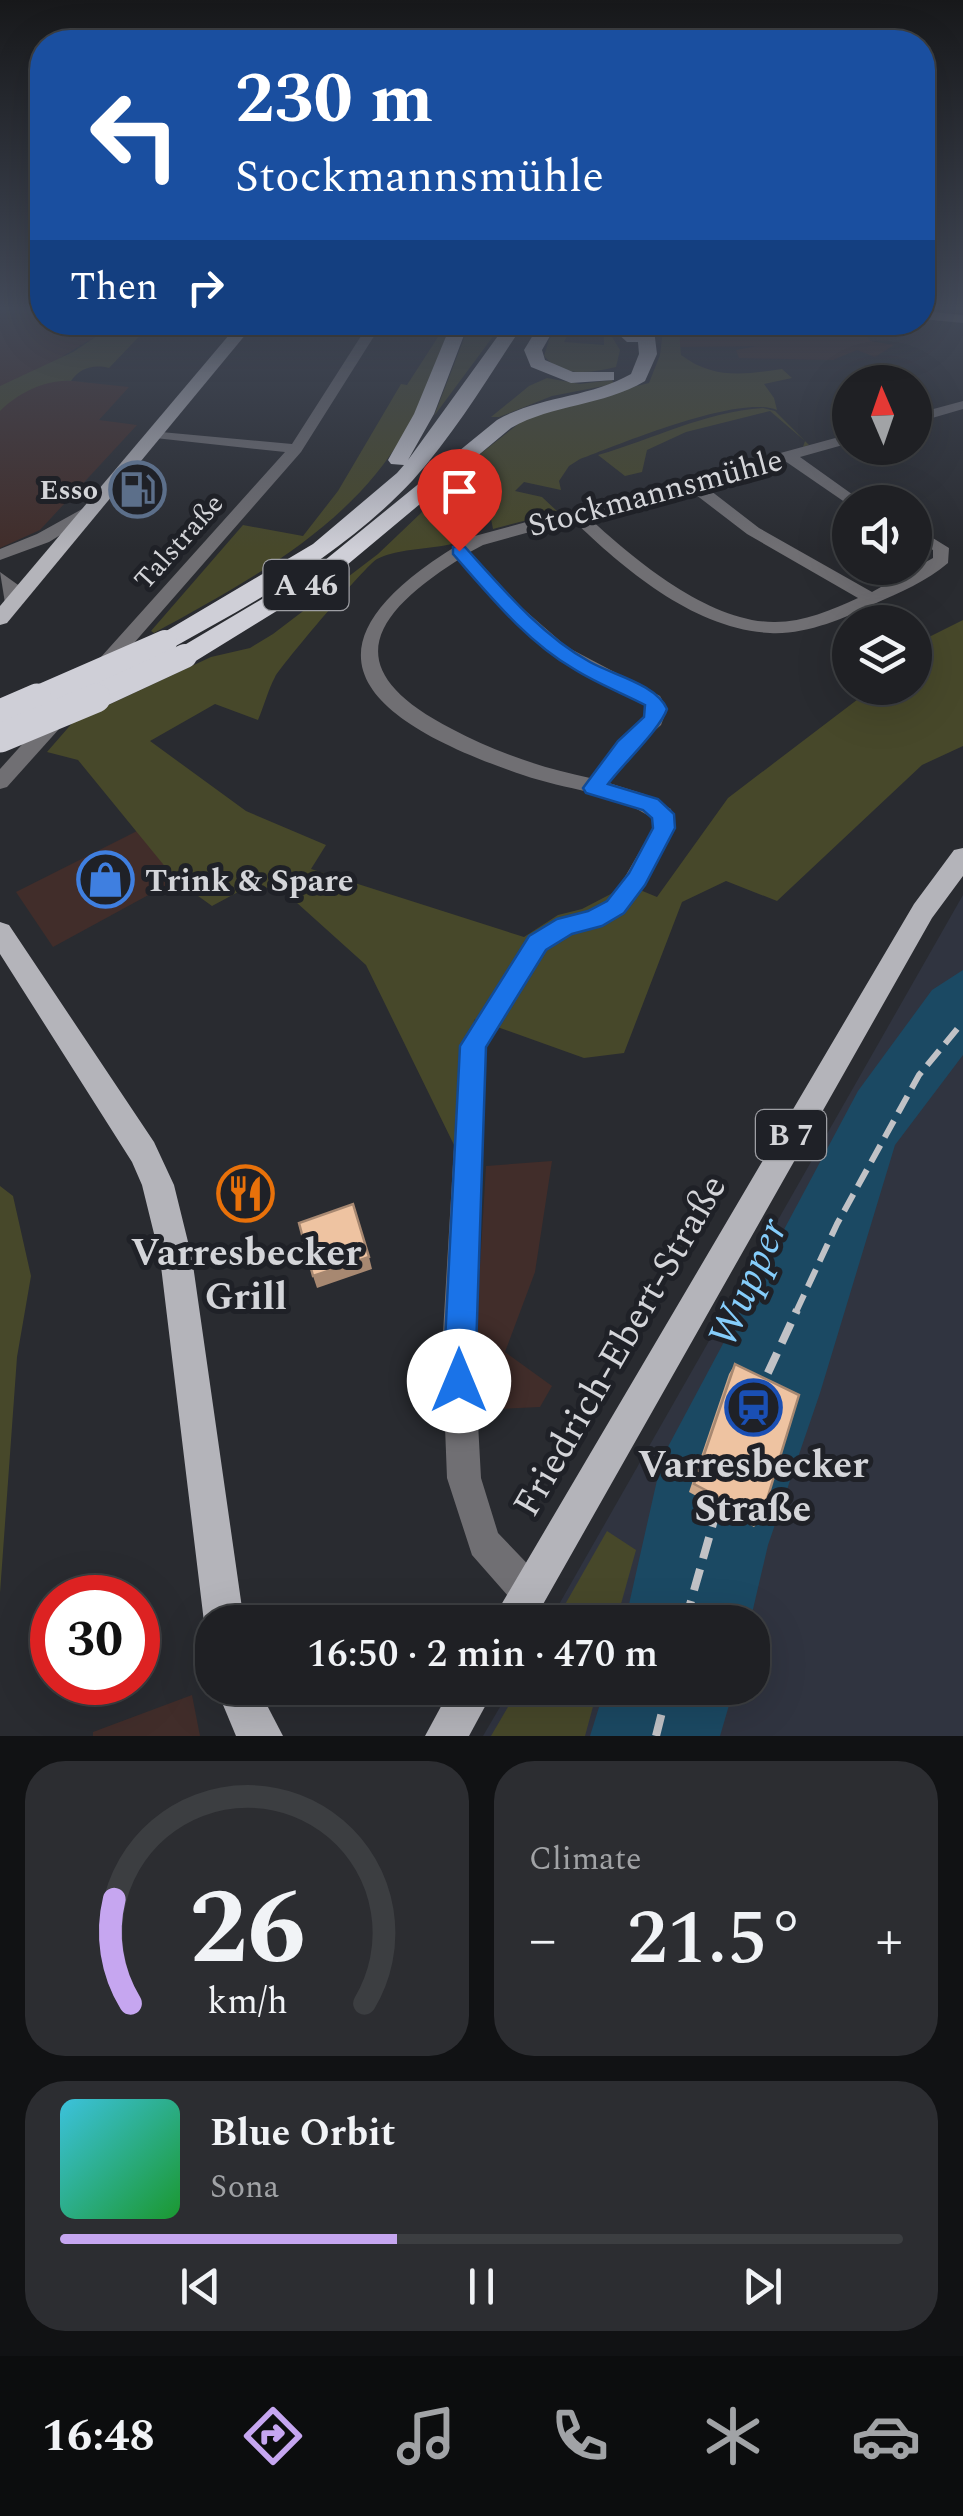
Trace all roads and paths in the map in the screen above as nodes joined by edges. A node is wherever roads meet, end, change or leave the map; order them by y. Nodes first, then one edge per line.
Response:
1 (192, 388) edge
2 (335, 388) edge
3 (434, 388) edge
4 (469, 388) edge
5 (492, 388) edge
6 (611, 388) edge
7 (963, 405) edge
8 (932, 414) edge
9 (155, 434) junction
10 (832, 443) edge
11 (296, 449) junction
12 (790, 456) junction
13 (692, 484) junction
14 (832, 486) edge
15 (414, 496) junction
16 (94, 508) junction
17 (576, 514) junction
18 (932, 541) edge
19 (459, 551) junction
20 (0, 555) edge
21 (48, 563) junction
22 (0, 564) edge
23 (932, 565) edge
24 (0, 577) edge
25 (896, 585) edge
26 (256, 591) junction
27 (872, 599) junction
28 (7, 611) edge
29 (175, 649) junction
30 (0, 714) edge
31 (0, 738) edge
32 (0, 782) edge
33 (594, 788) junction
34 (963, 857) edge
35 (4, 944) edge
36 (222, 1605) edge
37 (519, 1605) edge
38 (521, 1605) edge
39 (244, 1705) edge
40 (464, 1705) edge
41 (262, 1736) edge
42 (446, 1736) edge

1 - 9 main road
2 - 11 street, Talstraße
3 - 26 highway
4 - 26 highway, A 46
5 - 15 highway, A 46
6 - 15 highway
7 - 8 street
9 - 11 street
9 - 16 main road
10 - 12 street, Stockmannsmühle
11 - 32 street, Talstraße
12 - 13 street, Stockmannsmühle
12 - 14 street
13 - 17 street, Stockmannsmühle
13 - 27 street
15 - 29 highway, A 46
16 - 20 street
16 - 21 main road
17 - 19 street, Stockmannsmühle
17 - 27 street
18 - 23 street
19 - 33 street
19 - 33 street, Stockmannsmühle
21 - 22 street
21 - 28 main road
24 - 28 street
25 - 27 street
26 - 29 highway, A 46
29 - 30 highway, A 46, bridge
29 - 31 highway, A 46, bridge
33 - 37 street, Stockmannsmühle
34 - 38 main road, Friedrich-Ebert-Straße / B 7
35 - 36 main road
39 - 41 main road
40 - 42 main road

